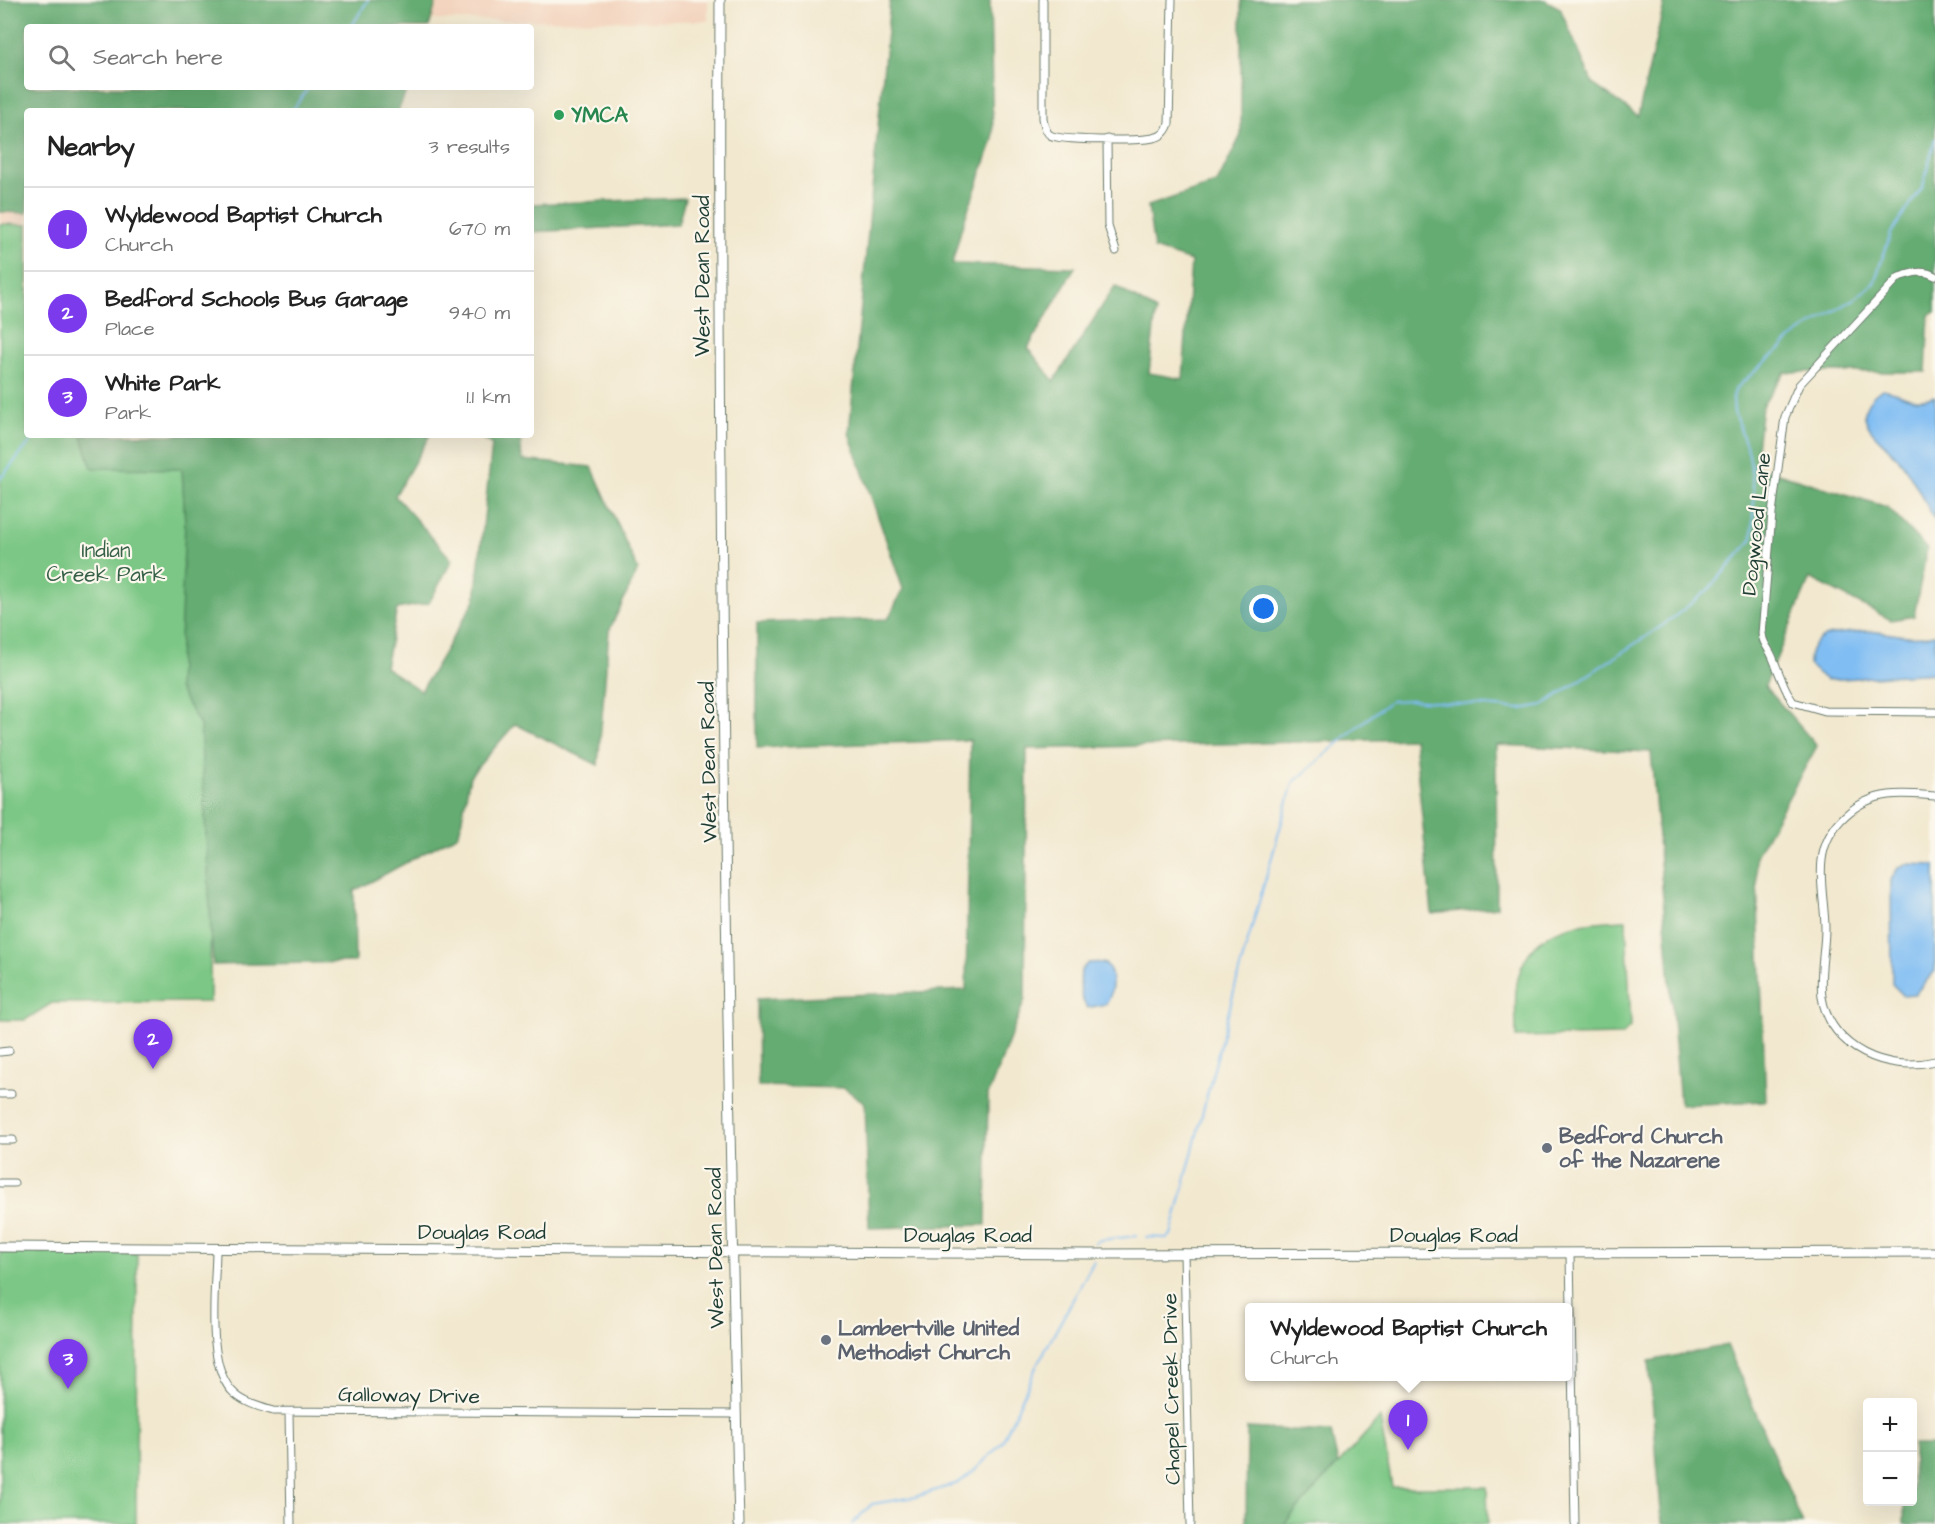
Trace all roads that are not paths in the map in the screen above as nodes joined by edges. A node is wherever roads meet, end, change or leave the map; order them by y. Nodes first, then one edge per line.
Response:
1 (720, 0) edge
2 (1043, 0) edge
3 (1172, 0) edge
4 (1107, 139) junction
5 (1116, 251) dead end
6 (1935, 276) edge
7 (1935, 712) edge
8 (1935, 796) edge
9 (0, 1052) edge
10 (9, 1052) dead end
11 (1935, 1061) edge
12 (0, 1094) edge
13 (11, 1094) dead end
14 (0, 1140) edge
15 (13, 1140) dead end
16 (0, 1183) edge
17 (14, 1183) dead end
18 (0, 1247) edge
19 (216, 1249) junction
20 (732, 1251) junction
21 (1935, 1252) edge
22 (1184, 1253) junction
23 (1570, 1254) junction
24 (1571, 1303) edge
25 (1572, 1362) edge
26 (289, 1412) junction
27 (736, 1414) junction
28 (291, 1524) edge
29 (739, 1524) edge
30 (1190, 1524) edge
31 (1575, 1524) edge

1 - 20 street, West Dean Road
2 - 4 street
3 - 4 street
4 - 5 street
6 - 7 street, Dogwood Lane
8 - 11 street
9 - 10 street
12 - 13 street
14 - 15 street
16 - 17 street
18 - 19 street, Douglas Road
19 - 20 street, Douglas Road
19 - 26 street, Galloway Drive
20 - 22 street, Douglas Road
20 - 27 street, West Dean Road
21 - 23 street, Douglas Road
22 - 23 street, Douglas Road
22 - 30 street, Chapel Creek Drive
23 - 24 street
25 - 31 street
26 - 27 street, Galloway Drive
26 - 28 street
27 - 29 street, West Dean Road

